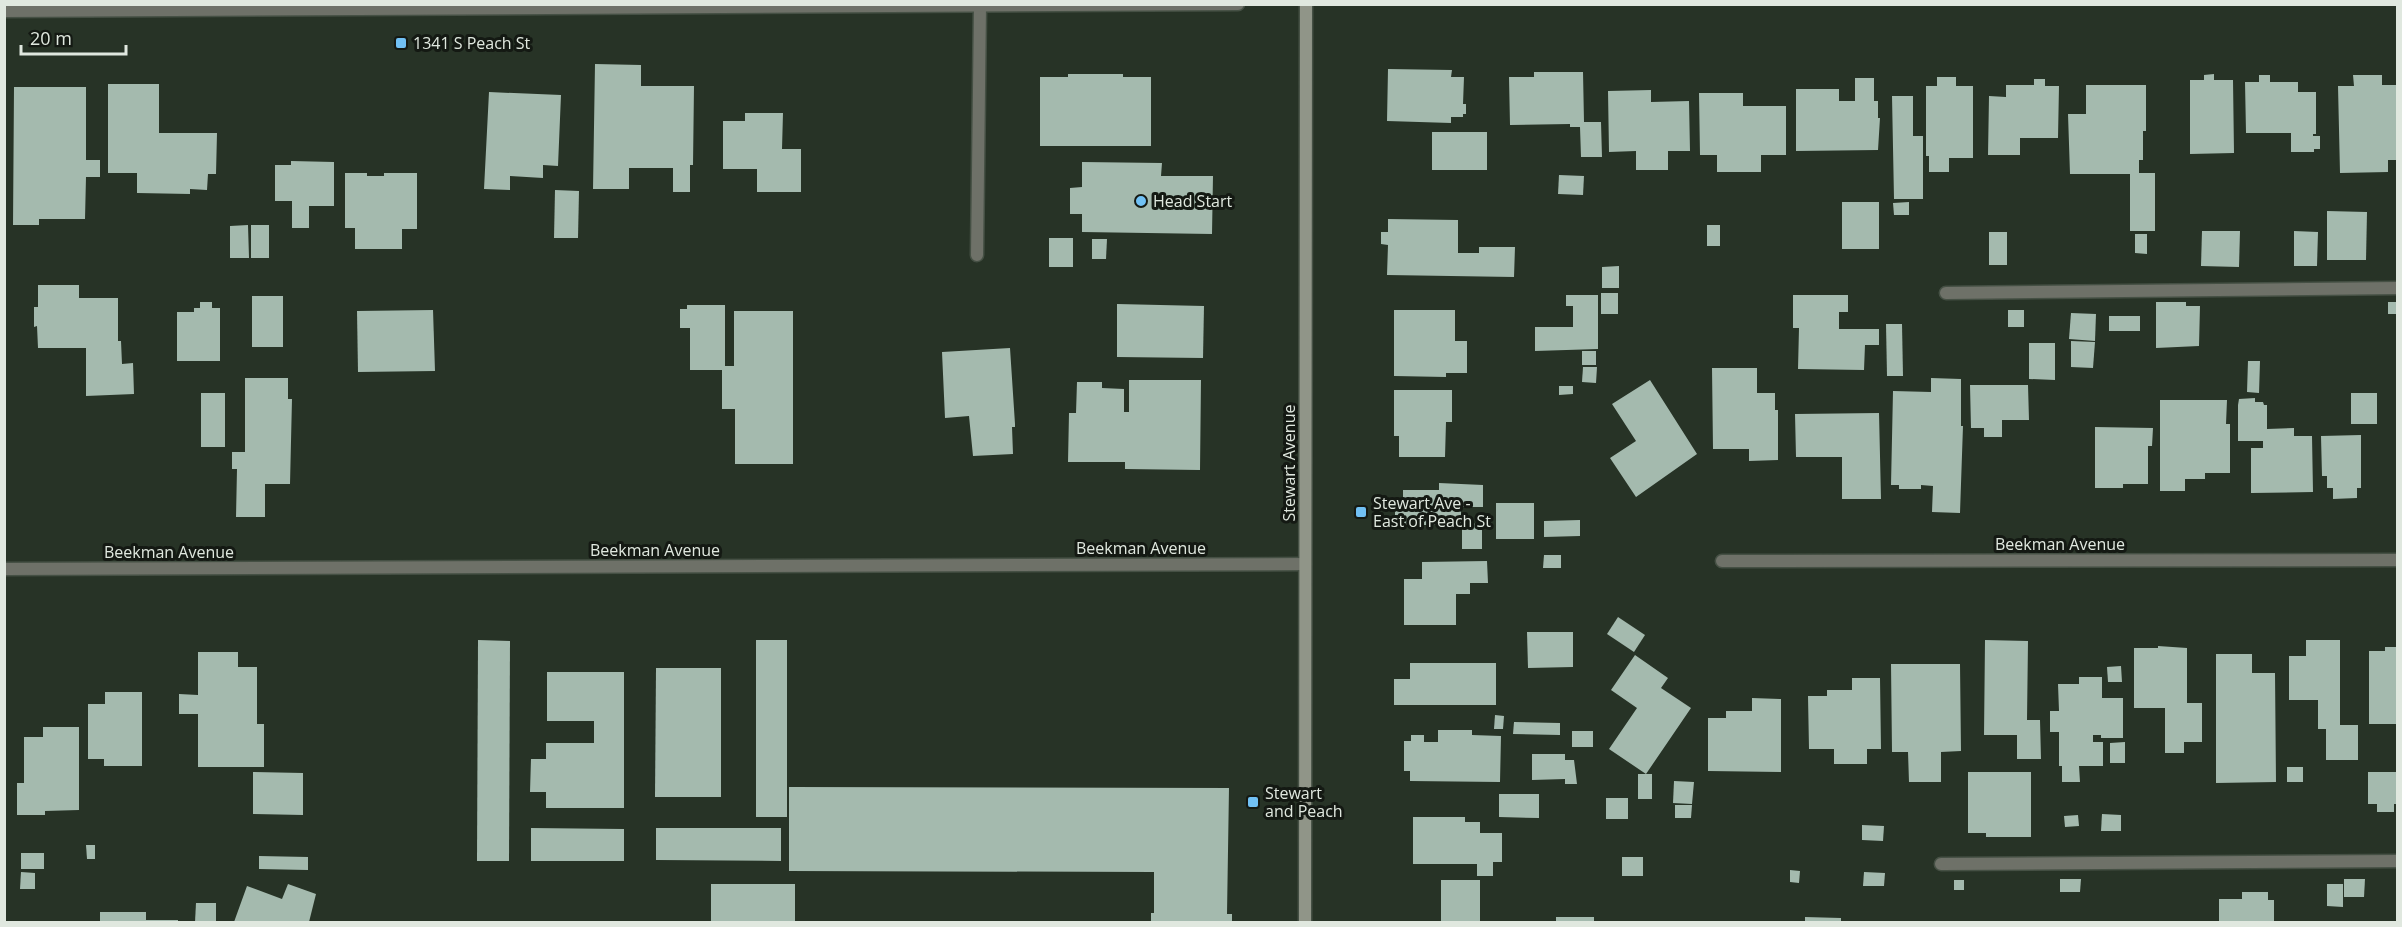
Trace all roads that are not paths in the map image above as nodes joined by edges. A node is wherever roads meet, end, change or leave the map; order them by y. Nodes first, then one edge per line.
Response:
1 (1238, 4) edge
2 (1306, 4) edge
3 (980, 6) edge
4 (4, 11) edge
5 (977, 255) dead end
6 (2397, 288) edge
7 (1946, 292) dead end
8 (2397, 560) edge
9 (1722, 561) dead end
10 (1305, 564) junction
11 (4, 569) edge
12 (2397, 861) edge
13 (1941, 864) dead end
14 (1305, 922) edge

1 - 3 street
2 - 10 main road, Stewart Avenue
3 - 4 street
3 - 5 street
6 - 7 street
8 - 9 street, Beekman Avenue
10 - 11 street, Beekman Avenue
10 - 14 main road, Stewart Avenue
12 - 13 street

